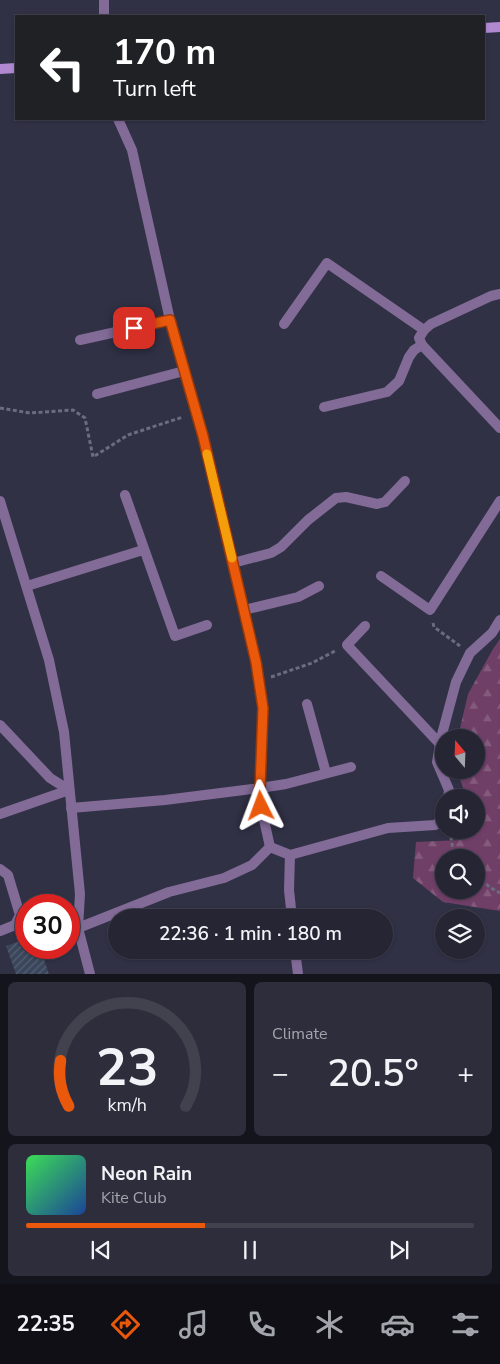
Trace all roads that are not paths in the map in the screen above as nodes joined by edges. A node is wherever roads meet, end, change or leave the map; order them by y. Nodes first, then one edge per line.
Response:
1 (104, 0) edge
2 (104, 15) edge
3 (500, 27) edge
4 (485, 28) edge
5 (15, 68) edge
6 (0, 69) edge
7 (118, 120) edge
8 (500, 294) edge
9 (170, 320) junction
10 (284, 324) dead end
11 (424, 330) junction
12 (80, 340) dead end
13 (422, 345) junction
14 (184, 371) junction
15 (97, 394) dead end
16 (324, 407) dead end
17 (500, 428) edge
18 (405, 481) dead end
19 (126, 495) dead end
20 (0, 501) edge
21 (500, 501) edge
22 (143, 550) junction
23 (233, 563) junction
24 (381, 576) dead end
25 (28, 586) junction
26 (318, 586) dead end
27 (244, 610) junction
28 (500, 620) edge
29 (207, 625) dead end
30 (365, 626) dead end
31 (307, 704) dead end
32 (0, 725) edge
33 (444, 729) edge
34 (435, 739) edge
35 (351, 767) dead end
36 (326, 773) junction
37 (260, 788) junction
38 (70, 790) junction
39 (71, 808) junction
40 (0, 814) edge
41 (435, 825) edge
42 (270, 847) junction
43 (290, 855) junction
44 (0, 869) edge
45 (80, 894) edge
46 (291, 909) edge
47 (80, 927) edge
48 (0, 930) edge
49 (80, 936) edge
50 (296, 959) edge
51 (90, 974) edge
52 (298, 974) edge

1 - 2 street
3 - 4 main road
5 - 6 main road
7 - 9 street
8 - 11 street
9 - 12 street
9 - 14 street
10 - 11 street
11 - 13 street
13 - 16 street
13 - 17 street
14 - 15 street
14 - 23 street
18 - 23 street
19 - 22 street
20 - 25 street
21 - 24 street
22 - 25 street
22 - 29 street
23 - 27 street
25 - 38 street
26 - 27 street
27 - 37 street
28 - 33 street
30 - 34 street
31 - 36 street
32 - 38 street
35 - 36 street
36 - 37 street
37 - 39 street
37 - 42 street
38 - 39 street
38 - 40 street
39 - 45 street
41 - 43 street
42 - 43 street
42 - 47 street
43 - 46 street
44 - 48 street
49 - 51 street
50 - 52 street

